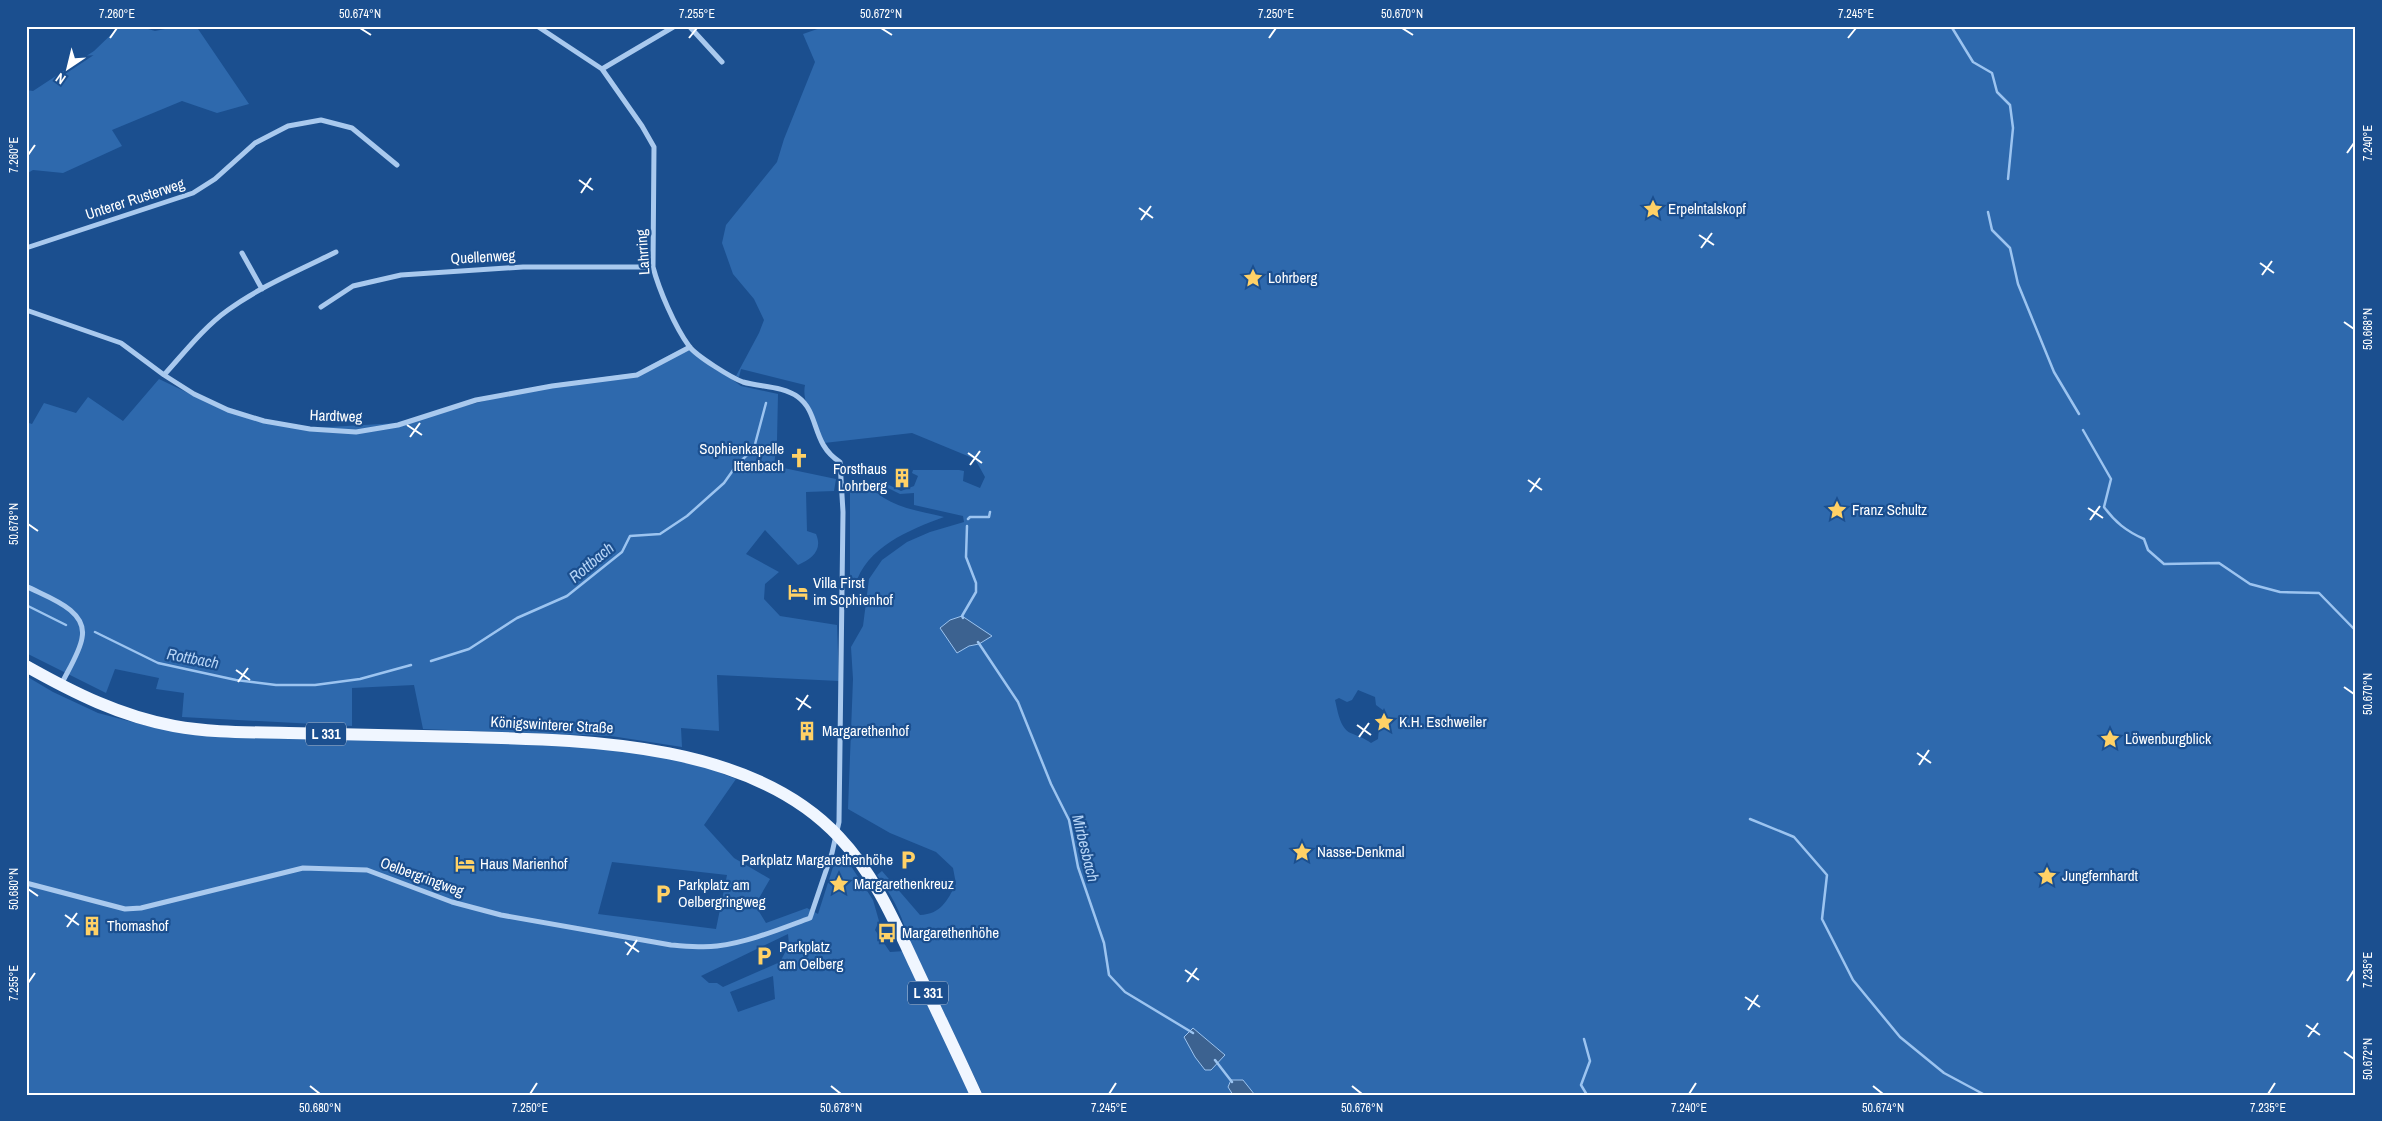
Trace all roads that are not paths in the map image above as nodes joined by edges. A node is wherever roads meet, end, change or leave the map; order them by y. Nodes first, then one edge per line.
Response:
1 (538, 26) edge
2 (675, 26) edge
3 (689, 26) edge
4 (722, 62) dead end
5 (602, 69) junction
6 (397, 166) dead end
7 (26, 248) edge
8 (336, 252) dead end
9 (242, 253) dead end
10 (653, 267) junction
11 (262, 289) junction
12 (321, 307) dead end
13 (26, 310) edge
14 (690, 347) junction
15 (164, 375) junction
16 (26, 586) edge
17 (26, 666) edge
18 (61, 685) junction
19 (837, 834) junction
20 (26, 883) edge
21 (976, 1095) edge

1 - 5 street, Lahrring
2 - 5 street
3 - 4 street
5 - 10 street, Lahrring
6 - 7 street, Unterer Rusterweg
8 - 11 street
9 - 11 street
10 - 12 street, Quellenweg
10 - 14 street, Lahrring
11 - 15 street
13 - 15 street, Hardtweg
14 - 15 street, Hardtweg
14 - 19 street, Lahrring
16 - 18 street
17 - 18 main road, Königswinterer Straße / L 331
18 - 19 main road, Königswinterer Straße / L 331
19 - 20 street, Oelbergringweg
19 - 21 main road, Königswinterer Straße / L 331

